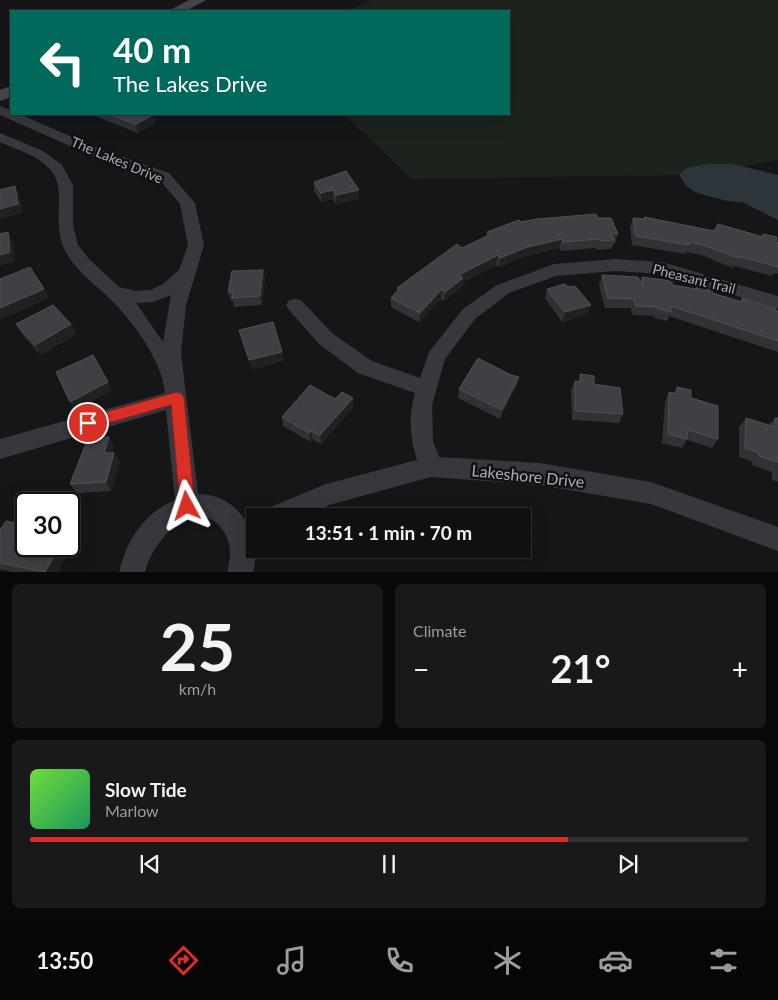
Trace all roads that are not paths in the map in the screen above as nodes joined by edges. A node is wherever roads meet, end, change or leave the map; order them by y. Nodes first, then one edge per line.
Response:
1 (200, 0) edge
2 (178, 10) edge
3 (11, 115) edge
4 (2, 140) edge
5 (186, 274) junction
6 (113, 292) junction
7 (778, 302) edge
8 (295, 305) dead end
9 (176, 388) junction
10 (427, 389) junction
11 (0, 449) edge
12 (431, 467) junction
13 (187, 506) junction
14 (296, 508) edge
15 (246, 528) edge
16 (778, 539) edge
17 (246, 542) edge
18 (132, 572) edge
19 (240, 572) edge

1 - 2 main road
3 - 5 street, The Lakes Drive
4 - 6 street, The Lakes Drive
5 - 6 street, The Lakes Drive
5 - 9 street, The Lakes Drive
6 - 9 street, The Lakes Drive
7 - 10 street, Pheasant Trail
8 - 10 street
9 - 11 street
9 - 13 street, The Lakes Drive
10 - 12 street, Pheasant Trail
12 - 14 street, Lakeshore Drive
12 - 16 street, Lakeshore Drive
13 - 15 street
13 - 18 street
17 - 19 street

